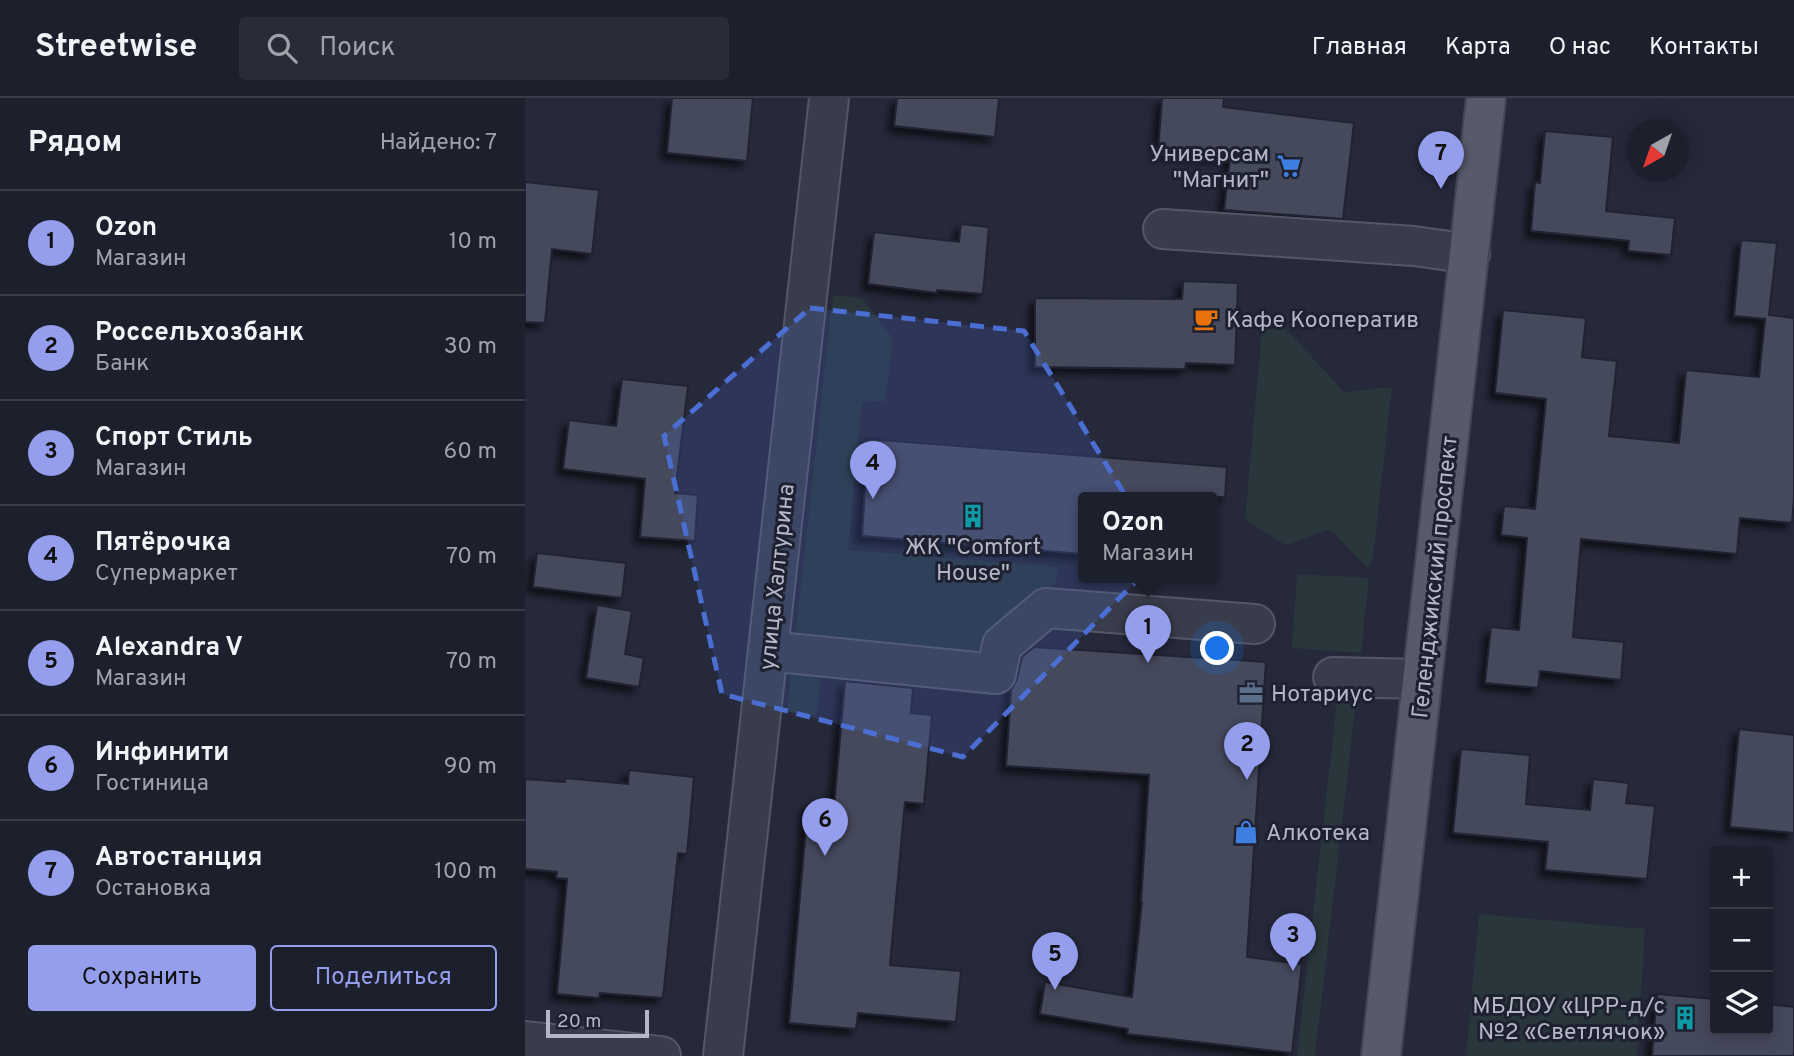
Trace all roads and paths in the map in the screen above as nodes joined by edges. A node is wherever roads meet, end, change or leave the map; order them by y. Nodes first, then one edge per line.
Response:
1 (829, 98) edge
2 (1486, 98) edge
3 (1163, 229) dead end
4 (1470, 254) junction
5 (1255, 624) dead end
6 (768, 652) junction
7 (1333, 677) dead end
8 (1422, 679) junction
9 (525, 1041) edge
10 (661, 1056) edge
11 (723, 1056) edge
12 (1381, 1056) edge

1 - 6 street, улица Халтурина
2 - 4 main road, Геленджикский проспект
3 - 4 street
4 - 8 main road, Геленджикский проспект
5 - 6 street
6 - 11 street, улица Халтурина
7 - 8 street
8 - 12 main road, Геленджикский проспект
9 - 10 street

